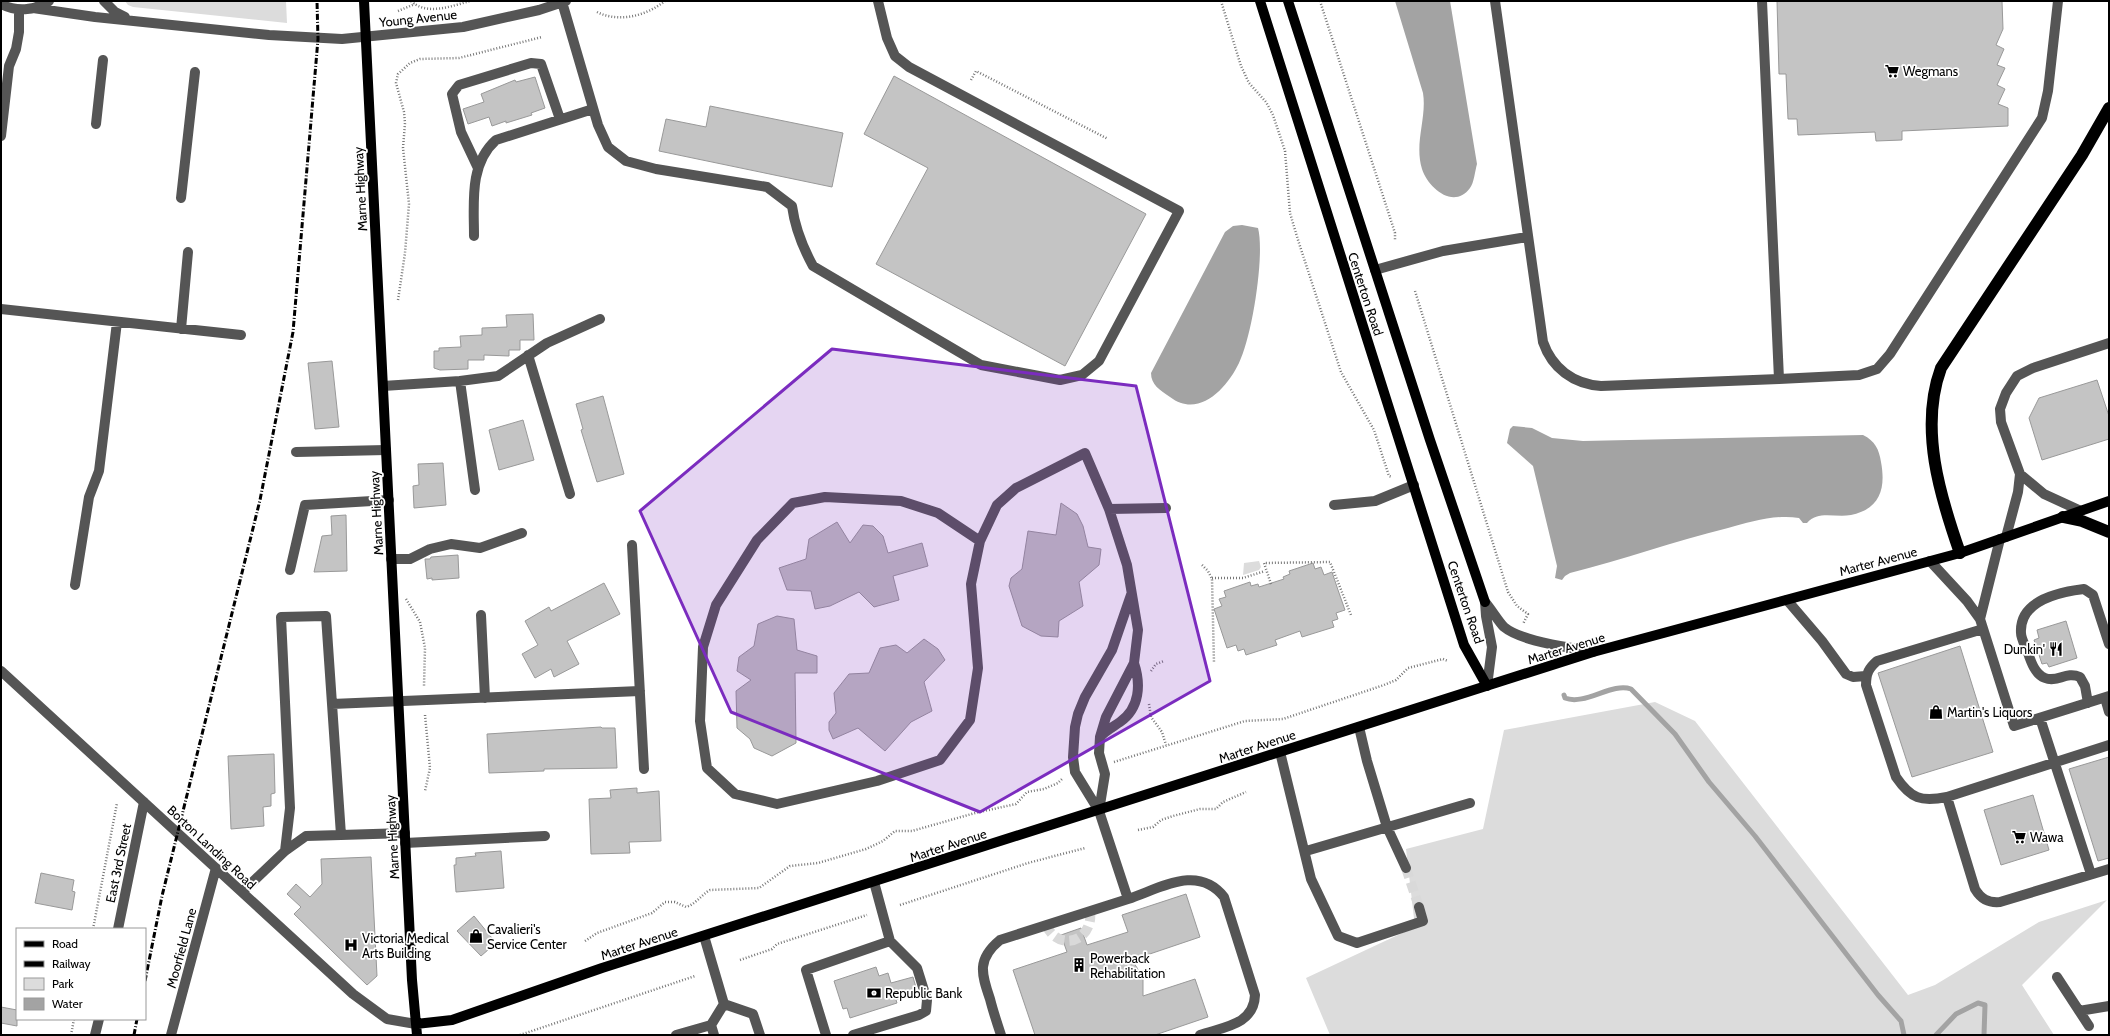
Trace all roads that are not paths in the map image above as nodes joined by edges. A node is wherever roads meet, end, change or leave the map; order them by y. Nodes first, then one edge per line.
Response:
1 (49, 1) edge
2 (104, 1) edge
3 (364, 1) edge
4 (878, 1) edge
5 (1260, 1) edge
6 (1288, 1) edge
7 (1495, 1) edge
8 (1762, 1) edge
9 (2058, 1) edge
10 (564, 2) edge
11 (1, 4) edge
12 (33, 8) junction
13 (20, 10) junction
14 (131, 20) junction
15 (366, 36) junction
16 (103, 60) dead end
17 (195, 72) dead end
18 (4, 86) edge
19 (2109, 108) edge
20 (593, 109) junction
21 (560, 119) junction
22 (96, 124) dead end
23 (1, 136) edge
24 (478, 168) junction
25 (181, 198) dead end
26 (474, 236) dead end
27 (1527, 236) junction
28 (188, 252) dead end
29 (1375, 270) junction
30 (1, 309) edge
31 (600, 319) dead end
32 (116, 322) junction
33 (181, 329) junction
34 (241, 335) dead end
35 (2107, 345) edge
36 (528, 355) junction
37 (1779, 379) junction
38 (460, 381) junction
39 (383, 386) junction
40 (386, 450) junction
41 (296, 452) dead end
42 (2020, 474) junction
43 (1414, 485) junction
44 (475, 490) dead end
45 (570, 494) dead end
46 (389, 500) junction
47 (2109, 501) edge
48 (1334, 505) dead end
49 (1166, 508) dead end
50 (1108, 509) junction
51 (2081, 511) junction
52 (2063, 517) junction
53 (2109, 532) edge
54 (522, 533) dead end
55 (2003, 538) junction
56 (980, 541) junction
57 (632, 545) dead end
58 (1960, 553) junction
59 (391, 559) junction
60 (1930, 561) junction
61 (290, 570) dead end
62 (75, 585) dead end
63 (1131, 595) junction
64 (1787, 600) junction
65 (1485, 602) junction
66 (481, 615) dead end
67 (1980, 618) junction
68 (1983, 629) junction
69 (2109, 644) edge
70 (1593, 652) junction
71 (1134, 663) junction
72 (1, 671) edge
73 (1866, 676) junction
74 (1487, 686) junction
75 (640, 691) junction
76 (2107, 697) edge
77 (485, 698) junction
78 (398, 702) junction
79 (2088, 703) junction
80 (332, 704) junction
81 (2109, 712) edge
82 (2040, 718) junction
83 (1359, 727) junction
84 (1100, 736) junction
85 (2109, 745) edge
86 (1280, 752) junction
87 (2054, 762) junction
88 (644, 769) dead end
89 (1947, 797) junction
90 (144, 802) junction
91 (1470, 803) dead end
92 (1099, 811) junction
93 (1387, 827) junction
94 (341, 835) junction
95 (545, 836) dead end
96 (405, 838) junction
97 (285, 851) junction
98 (1306, 851) junction
99 (216, 868) junction
100 (1406, 868) tunnel mouth
101 (2109, 869) edge
102 (2091, 874) junction
103 (874, 882) junction
104 (242, 892) junction
105 (1128, 899) junction
106 (1418, 907) tunnel mouth
107 (118, 928) edge
108 (704, 936) junction
109 (890, 941) junction
110 (2057, 977) dead end
111 (724, 1004) junction
112 (2109, 1006) edge
113 (2079, 1011) junction
114 (99, 1020) edge
115 (416, 1024) junction
116 (2089, 1026) dead end
117 (712, 1030) edge
118 (95, 1035) edge
119 (171, 1035) edge
120 (417, 1035) edge
121 (676, 1035) edge
122 (760, 1035) edge
123 (826, 1035) edge
124 (853, 1035) edge
125 (1001, 1035) edge
126 (1200, 1035) edge

1 - 12 street
2 - 14 street
3 - 15 main road, Marne Highway
4 - 20 street
5 - 43 main road, Centerton Road
6 - 29 main road, Centerton Road
7 - 27 street
8 - 37 street
9 - 37 street
10 - 15 street, Young Avenue
10 - 20 street
11 - 13 street
12 - 13 street
12 - 14 street, Young Avenue
13 - 18 street
14 - 15 street, Young Avenue
15 - 39 main road, Marne Highway
16 - 22 street
17 - 25 street
18 - 23 street
19 - 58 highway
20 - 21 street
21 - 24 street
21 - 24 street
24 - 26 street
27 - 29 street
27 - 37 street
28 - 33 street
29 - 65 main road, Centerton Road
30 - 32 street
31 - 36 street
32 - 33 street
32 - 62 street
33 - 34 street
35 - 42 street
36 - 38 street
36 - 45 street
38 - 39 street
38 - 44 street
39 - 40 main road, Marne Highway
40 - 41 street
40 - 46 main road, Marne Highway
42 - 51 street
42 - 55 street
43 - 48 street
43 - 74 main road, Centerton Road
46 - 59 main road, Marne Highway
46 - 61 street
47 - 51 main road, Marter Avenue
49 - 50 street
50 - 56 street
50 - 63 street
51 - 52 main road, Marter Avenue
52 - 53 highway
52 - 55 main road, Marter Avenue
54 - 59 street
55 - 58 main road, Marter Avenue
55 - 67 street
56 - 56 street
57 - 75 street
58 - 60 main road, Marter Avenue
59 - 78 main road, Marne Highway
60 - 64 main road, Marter Avenue
60 - 67 street
63 - 71 street
63 - 92 street
64 - 70 main road, Marter Avenue
64 - 73 street
65 - 70 street
65 - 74 street, Centerton Road
66 - 77 street
67 - 68 street
68 - 73 street
68 - 82 street
69 - 79 street
70 - 74 main road, Marter Avenue
71 - 84 street
71 - 84 street
72 - 90 street, Borton Landing Road
73 - 89 street
74 - 83 main road, Marter Avenue
75 - 77 street
75 - 88 street
76 - 79 street
76 - 81 street
77 - 78 street
78 - 80 street
78 - 96 main road, Marne Highway
79 - 82 street
80 - 94 street
80 - 97 street
82 - 87 street
83 - 86 main road, Marter Avenue
83 - 93 street
84 - 92 street
85 - 87 street
86 - 92 main road, Marter Avenue
86 - 98 street
87 - 89 street
87 - 102 street
89 - 102 street
90 - 99 street, Borton Landing Road
90 - 107 street, East 3rd Street
91 - 93 street
92 - 103 main road, Marter Avenue
92 - 105 street
93 - 98 street
93 - 100 street
94 - 96 street
94 - 97 street
95 - 96 street
96 - 115 main road, Marne Highway
97 - 104 street
98 - 106 street
99 - 104 street, Borton Landing Road
99 - 119 street, Moorfield Lane
101 - 102 street
103 - 108 main road, Marter Avenue
103 - 109 street
104 - 115 street, Borton Landing Road
105 - 125 street
105 - 126 street
108 - 111 street
108 - 115 main road, Marter Avenue
109 - 123 street
109 - 124 street
110 - 113 street
111 - 117 street
111 - 122 street
112 - 113 street
113 - 116 street
114 - 118 street
115 - 120 main road, Marne Highway
117 - 121 street

